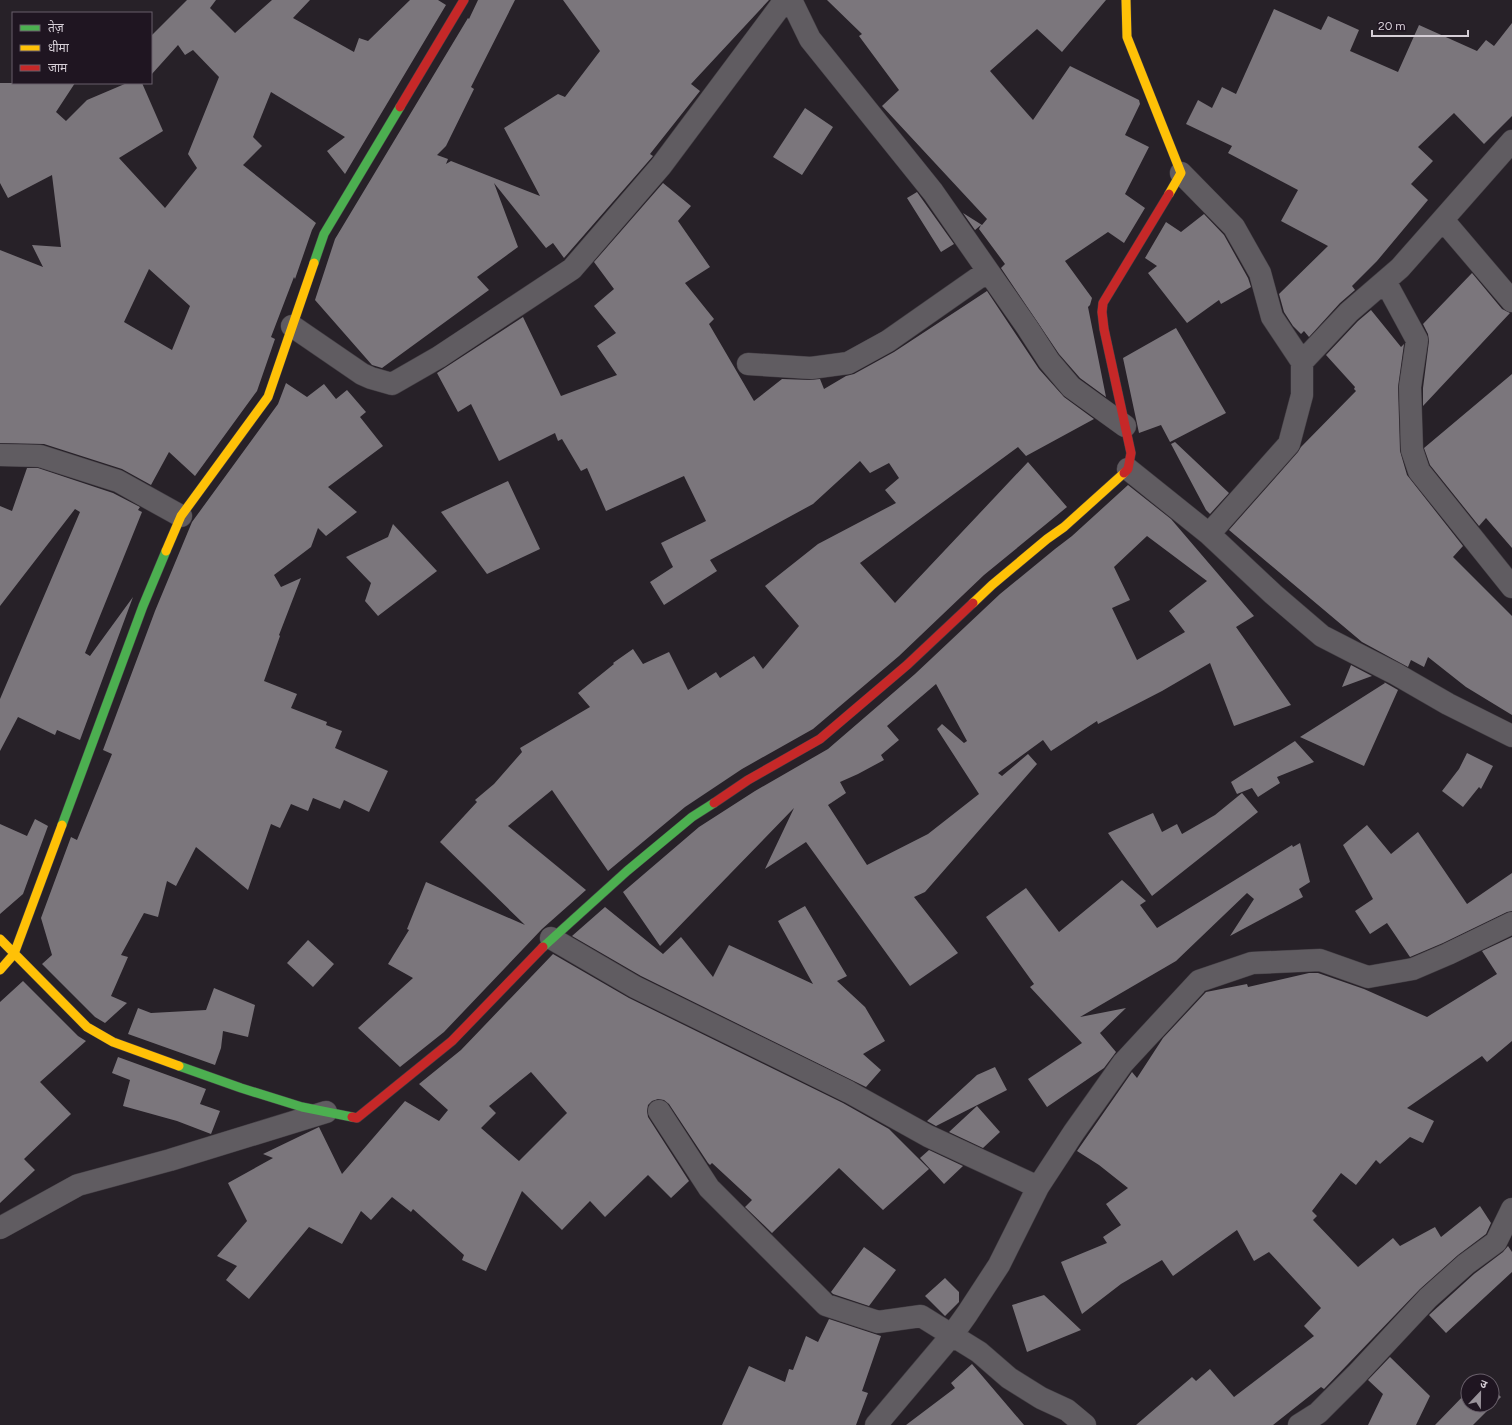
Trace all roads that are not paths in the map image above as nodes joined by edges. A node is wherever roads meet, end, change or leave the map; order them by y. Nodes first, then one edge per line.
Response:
1 (464, 0) edge
2 (785, 0) edge
3 (791, 0) edge
4 (1126, 0) edge
5 (1512, 142) edge
6 (1182, 173) junction
7 (1443, 220) junction
8 (988, 271) junction
9 (1385, 281) junction
10 (1512, 301) edge
11 (292, 326) junction
12 (1302, 362) junction
13 (748, 364) dead end
14 (1125, 426) junction
15 (0, 455) edge
16 (1128, 469) junction
17 (181, 516) junction
18 (1209, 534) junction
19 (1512, 588) edge
20 (1512, 736) edge
21 (1512, 923) edge
22 (551, 938) junction
23 (0, 939) edge
24 (14, 954) junction
25 (0, 970) edge
26 (659, 1111) dead end
27 (326, 1112) junction
28 (1038, 1187) junction
29 (1512, 1209) edge
30 (0, 1228) edge
31 (952, 1336) junction
32 (876, 1425) edge
33 (1085, 1425) edge
34 (1299, 1425) edge

1 - 11 street
2 - 11 street
3 - 8 street
4 - 6 street
5 - 7 street
6 - 12 street
6 - 14 street
7 - 9 street
7 - 10 street
8 - 13 street
8 - 14 street
9 - 12 street
9 - 19 street
11 - 17 street
12 - 18 street
14 - 16 street
15 - 17 street
16 - 18 street
16 - 22 street
17 - 24 street
18 - 20 street
21 - 28 street
22 - 27 street
22 - 28 street
23 - 24 street
24 - 25 street
24 - 27 street
26 - 31 street
27 - 30 street
28 - 31 street
29 - 34 street
31 - 32 street
31 - 33 street

